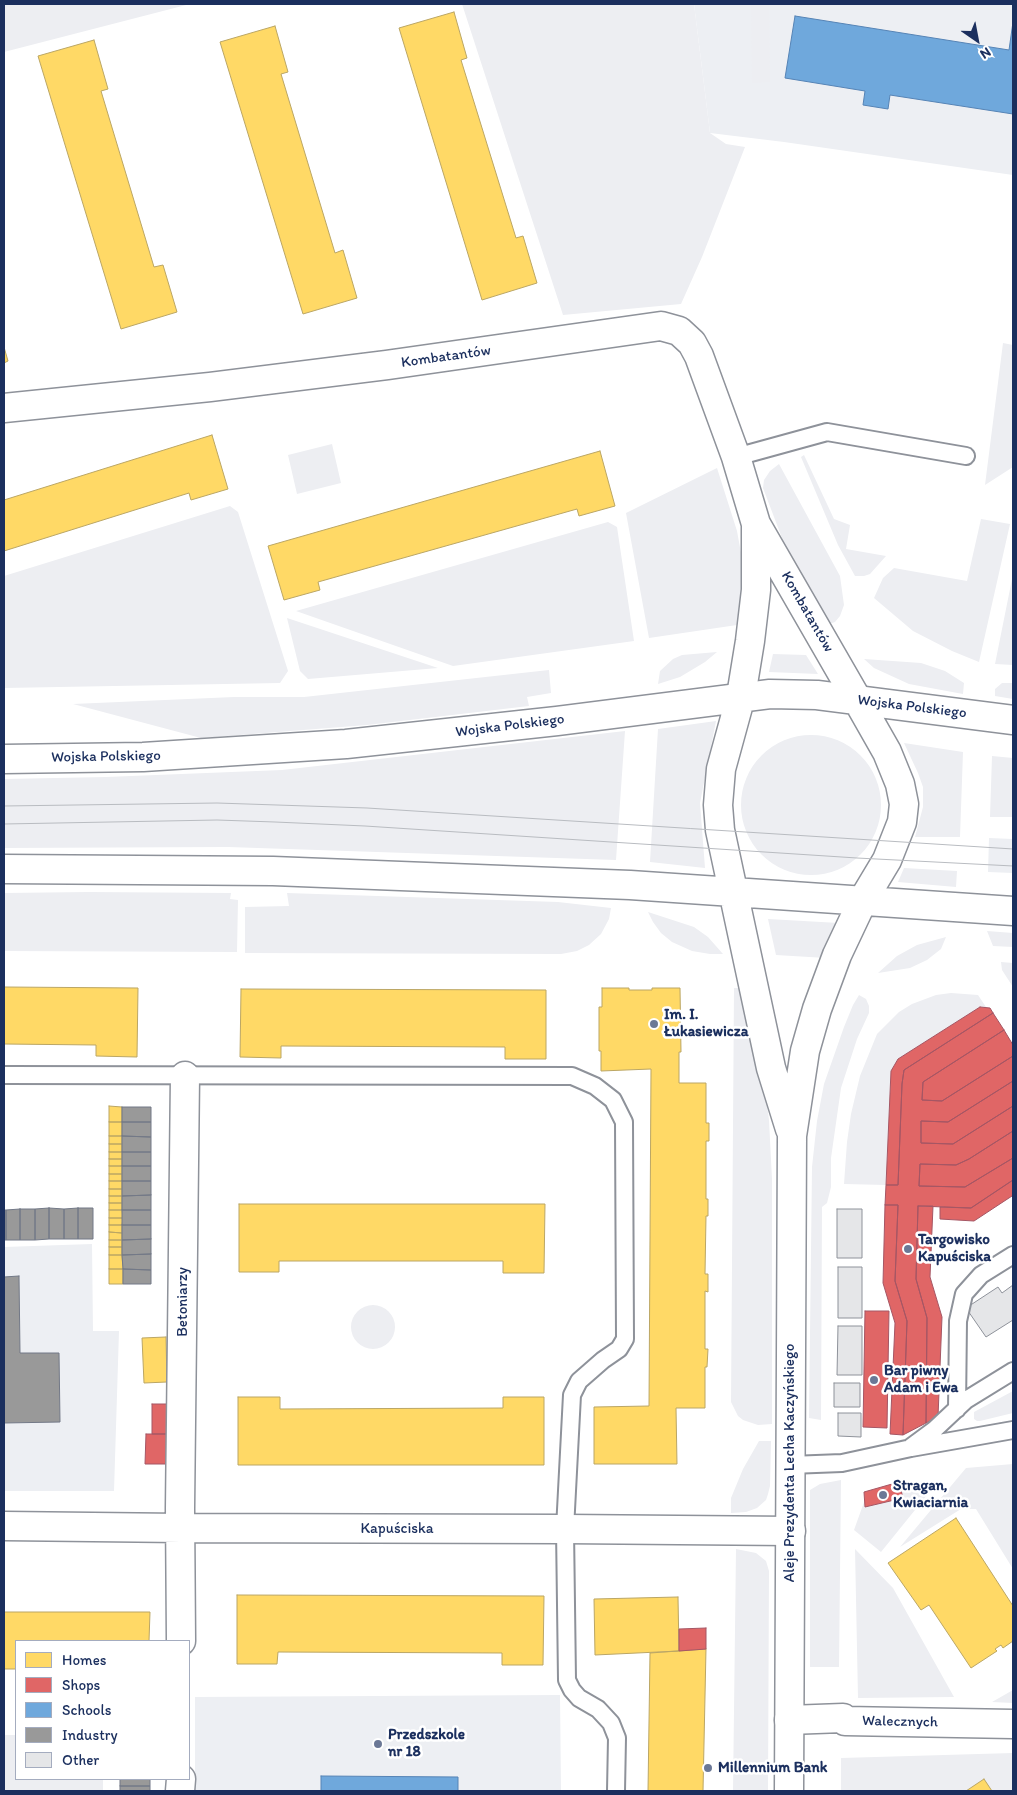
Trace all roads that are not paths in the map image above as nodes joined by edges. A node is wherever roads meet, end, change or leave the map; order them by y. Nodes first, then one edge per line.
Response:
1 (4, 408) edge
2 (966, 456) dead end
3 (736, 457) junction
4 (756, 524) junction
5 (741, 696) junction
6 (858, 700) junction
7 (1013, 720) edge
8 (4, 759) edge
9 (4, 870) edge
10 (733, 892) junction
11 (863, 900) junction
12 (1013, 911) edge
13 (4, 1075) edge
14 (185, 1076) junction
15 (792, 1136) junction
16 (1013, 1255) edge
17 (1013, 1371) edge
18 (957, 1409) junction
19 (1013, 1430) edge
20 (911, 1448) junction
21 (790, 1465) junction
22 (4, 1526) edge
23 (181, 1528) junction
24 (565, 1529) junction
25 (791, 1531) junction
26 (182, 1640) edge
27 (790, 1720) junction
28 (1013, 1724) edge
29 (616, 1791) edge
30 (789, 1791) edge

1 - 3 street, Kombatantów
2 - 3 lane
3 - 4 street, Kombatantów
4 - 5 street, Kombatantów
4 - 6 street, Kombatantów
5 - 6 street, Wojska Polskiego
5 - 8 street, Wojska Polskiego
5 - 10 street, Kombatantów
6 - 7 street, Wojska Polskiego
6 - 11 street, Kombatantów
9 - 10 street
10 - 11 street
10 - 15 street, Aleje Prezydenta Lecha Kaczyńskiego
11 - 12 street
11 - 15 street, Aleje Prezydenta Lecha Kaczyńskiego
13 - 14 lane
14 - 23 street, Betoniarzy
14 - 24 lane
15 - 21 street, Aleje Prezydenta Lecha Kaczyńskiego
16 - 18 lane
17 - 18 lane
18 - 20 lane
19 - 20 lane
20 - 21 lane
21 - 25 street, Aleje Prezydenta Lecha Kaczyńskiego
22 - 23 street, Kapuściska
23 - 24 street, Kapuściska
23 - 26 street, Betoniarzy
24 - 25 street, Kapuściska
24 - 29 lane
25 - 27 street, Aleje Prezydenta Lecha Kaczyńskiego
27 - 28 street, Walecznych
27 - 30 street, Aleje Prezydenta Lecha Kaczyńskiego

